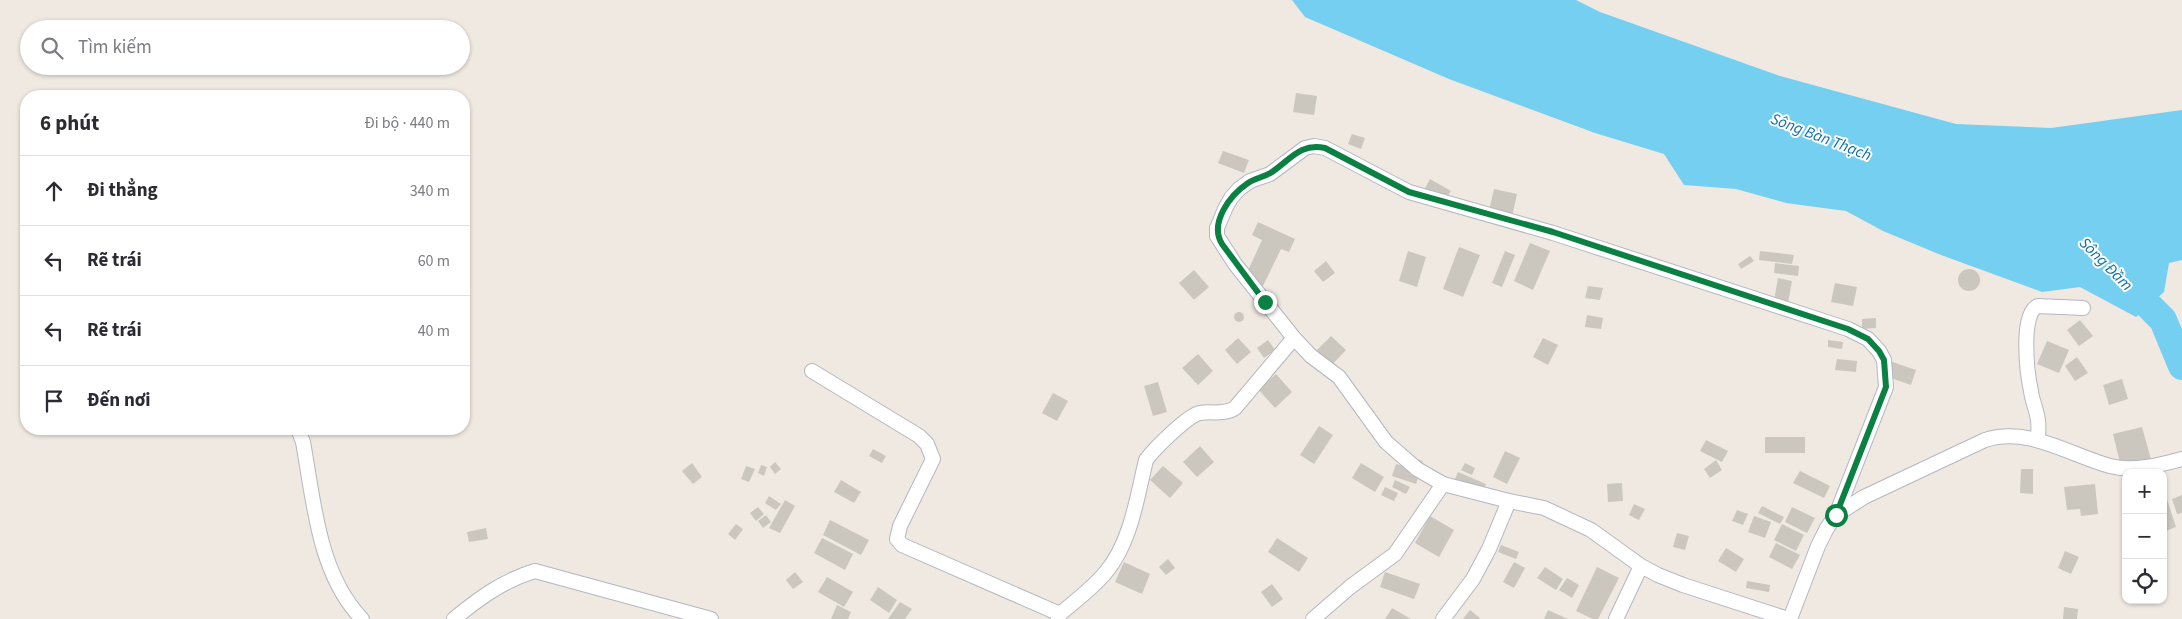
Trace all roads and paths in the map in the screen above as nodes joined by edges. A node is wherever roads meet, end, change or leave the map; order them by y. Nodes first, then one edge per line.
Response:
1 (2083, 308) dead end
2 (1294, 338) junction
3 (812, 371) dead end
4 (300, 435) edge
5 (2038, 440) junction
6 (2182, 459) edge
7 (1443, 484) junction
8 (1509, 501) junction
9 (1836, 515) junction
10 (1642, 566) junction
11 (1059, 617) edge
12 (362, 619) edge
13 (454, 619) edge
14 (711, 619) edge
15 (1312, 619) edge
16 (1442, 619) edge
17 (1616, 619) edge
18 (1789, 619) edge

1 - 5 street
2 - 7 street
2 - 9 street
2 - 11 street
3 - 11 street
4 - 12 street
5 - 6 street
5 - 9 street
7 - 8 street
7 - 15 street
8 - 10 street
8 - 16 street
9 - 18 street
10 - 17 street
10 - 18 street
13 - 14 street

